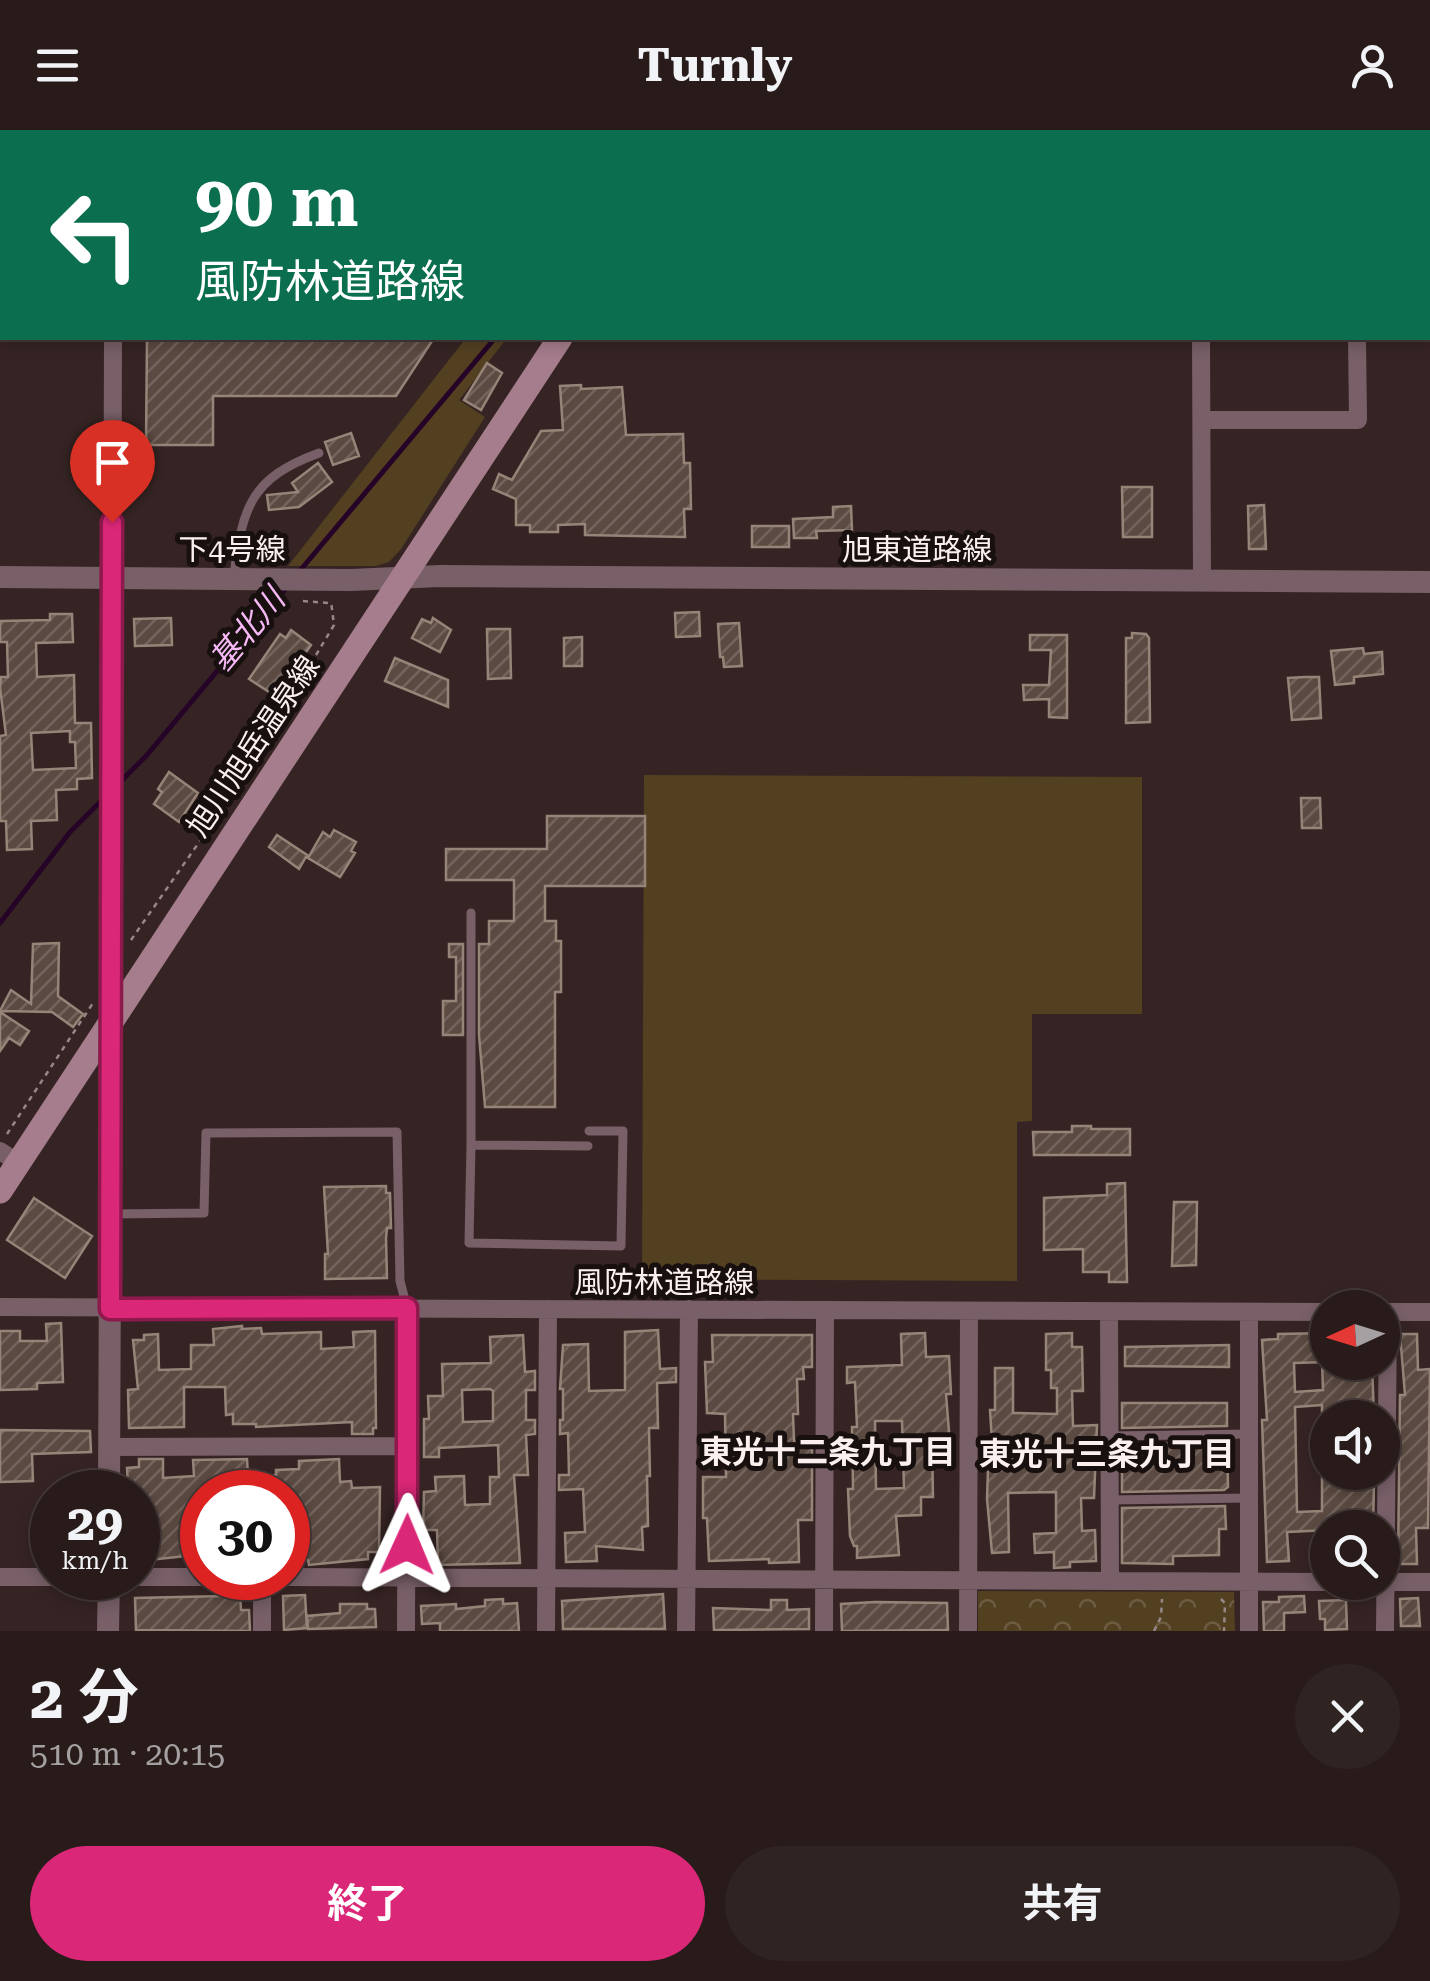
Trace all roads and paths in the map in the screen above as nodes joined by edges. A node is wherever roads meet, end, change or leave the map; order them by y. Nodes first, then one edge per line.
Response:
1 (113, 340) edge
2 (559, 340) edge
3 (1201, 340) edge
4 (1358, 340) edge
5 (1202, 420) junction
6 (320, 454) dead end
7 (0, 577) edge
8 (112, 578) junction
9 (234, 578) junction
10 (404, 578) junction
11 (351, 580) junction
12 (1202, 581) junction
13 (1430, 582) edge
14 (301, 590) junction
15 (329, 603) junction
16 (471, 913) dead end
17 (110, 957) junction
18 (94, 1001) dead end
19 (111, 1023) junction
20 (588, 1130) dead end
21 (471, 1145) junction
22 (588, 1146) dead end
23 (6, 1152) edge
24 (0, 1191) edge
25 (110, 1214) junction
26 (0, 1307) edge
27 (407, 1308) junction
28 (110, 1309) junction
29 (548, 1309) junction
30 (688, 1309) junction
31 (969, 1311) junction
32 (824, 1312) junction
33 (1109, 1312) junction
34 (1250, 1312) junction
35 (1310, 1312) edge
36 (1400, 1312) edge
37 (1430, 1312) edge
38 (1385, 1380) edge
39 (1249, 1434) junction
40 (1110, 1436) junction
41 (409, 1446) junction
42 (109, 1447) junction
43 (109, 1470) edge
44 (1249, 1498) junction
45 (1110, 1500) junction
46 (1384, 1510) edge
47 (0, 1577) edge
48 (30, 1577) edge
49 (310, 1577) edge
50 (407, 1578) junction
51 (546, 1578) junction
52 (968, 1579) junction
53 (686, 1580) junction
54 (824, 1580) junction
55 (1110, 1580) junction
56 (1168, 1581) junction
57 (1249, 1582) junction
58 (1310, 1582) edge
59 (1400, 1582) edge
60 (1430, 1582) edge
61 (108, 1600) edge
62 (262, 1600) edge
63 (1384, 1600) edge
64 (108, 1631) edge
65 (262, 1631) edge
66 (406, 1631) edge
67 (546, 1631) edge
68 (686, 1631) edge
69 (824, 1631) edge
70 (968, 1631) edge
71 (1154, 1631) edge
72 (1248, 1631) edge
73 (1384, 1631) edge

1 - 8 street
2 - 10 main road, 旭川旭岳温泉線
3 - 5 street
4 - 5 street
5 - 12 street
6 - 9 lane
7 - 8 street, 下4号線
8 - 9 street, 下4号線
8 - 17 street
9 - 14 street, 下4号線
10 - 11 street, 下4号線
10 - 12 street, 旭東道路線
10 - 19 main road, 旭川旭岳温泉線
11 - 14 street, 下4号線
11 - 15 path
12 - 13 street, 旭東道路線
14 - 15 path
15 - 17 path
16 - 21 lane
17 - 19 street
18 - 23 path
19 - 23 main road, 旭川旭岳温泉線
19 - 25 street
20 - 21 lane
21 - 22 lane
23 - 24 main road, 旭川旭岳温泉線
25 - 27 lane
25 - 28 street
26 - 28 street, 風防林道路線
27 - 28 street, 風防林道路線
27 - 29 street, 風防林道路線
27 - 41 street
28 - 42 street
29 - 30 street, 風防林道路線
29 - 51 street
30 - 32 street, 風防林道路線
30 - 53 street
31 - 32 street, 風防林道路線
31 - 33 street, 風防林道路線
31 - 52 street
32 - 54 street
33 - 34 street, 風防林道路線
33 - 40 street
34 - 35 street, 風防林道路線
34 - 39 street
36 - 37 street
38 - 46 street
39 - 40 lane
39 - 44 street
40 - 45 street
41 - 42 street
41 - 50 street
42 - 43 street
44 - 45 lane
44 - 57 street
45 - 55 street
47 - 48 street
49 - 50 street
50 - 51 street
50 - 66 street
51 - 53 street
51 - 67 street
52 - 54 street
52 - 55 street
52 - 70 street
53 - 54 street
53 - 68 street
54 - 69 street
55 - 56 street
56 - 57 street
56 - 71 path
57 - 58 street
57 - 72 street
59 - 60 street
61 - 64 street
62 - 65 street
63 - 73 street

